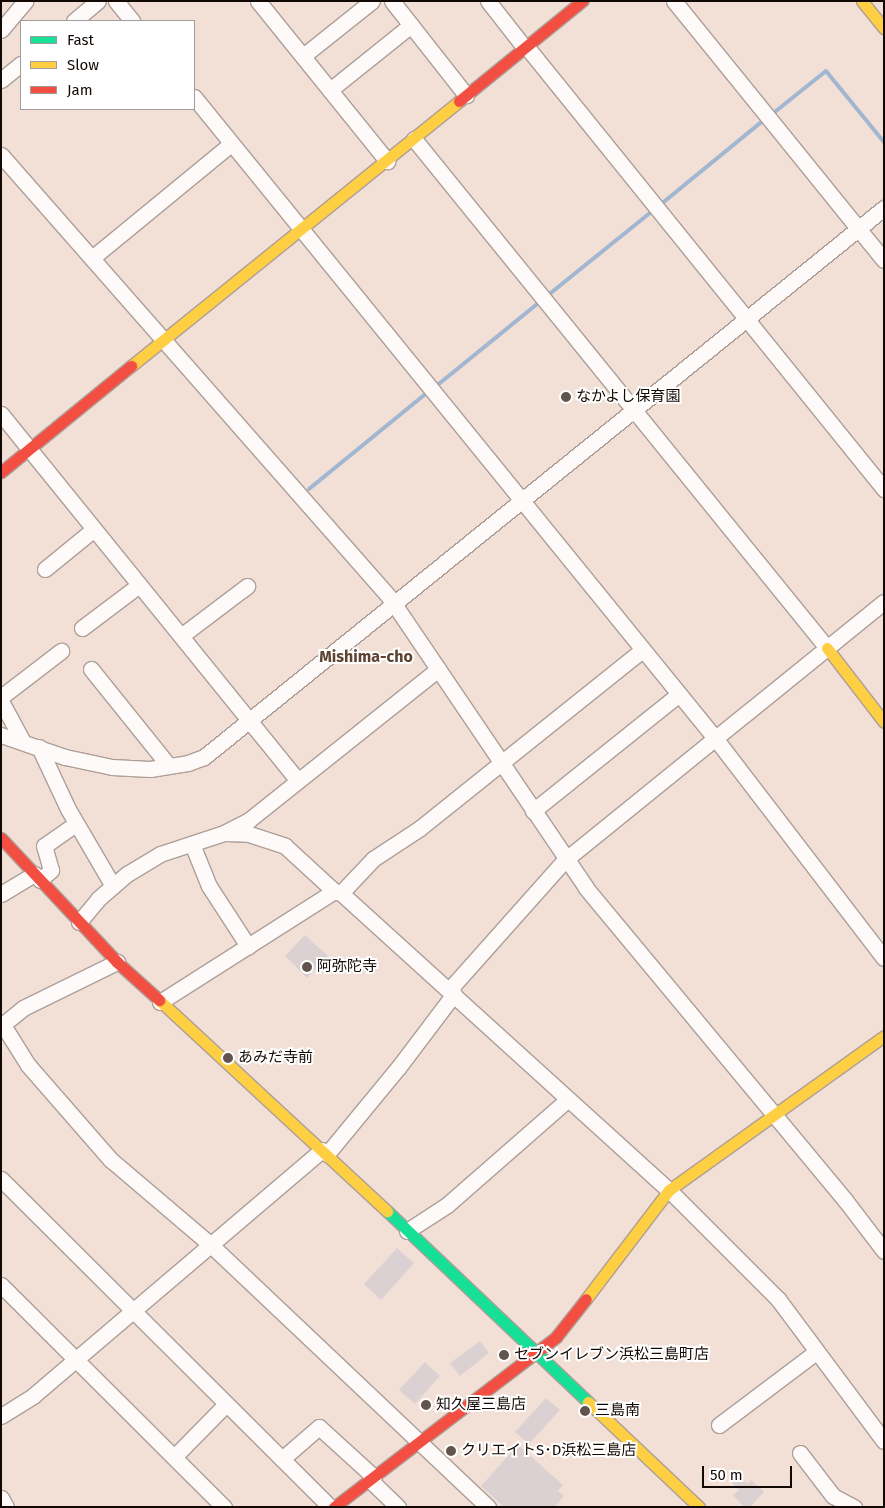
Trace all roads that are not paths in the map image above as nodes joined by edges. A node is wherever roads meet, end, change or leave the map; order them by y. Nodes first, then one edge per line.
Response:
1 (25, 1) edge
2 (98, 1) edge
3 (116, 1) edge
4 (258, 1) edge
5 (372, 1) edge
6 (392, 1) edge
7 (488, 1) edge
8 (582, 1) edge
9 (674, 1) edge
10 (862, 1) edge
11 (75, 20) edge
12 (131, 20) edge
13 (410, 25) junction
14 (884, 28) edge
15 (1, 30) edge
16 (525, 47) junction
17 (303, 56) junction
18 (20, 65) edge
19 (1, 80) edge
20 (330, 90) junction
21 (466, 94) junction
22 (195, 98) edge
23 (414, 138) junction
24 (231, 144) junction
25 (1, 155) edge
26 (387, 161) junction
27 (884, 208) edge
28 (858, 229) junction
29 (301, 230) junction
30 (92, 258) junction
31 (884, 260) edge
32 (746, 320) junction
33 (164, 341) junction
34 (634, 411) junction
35 (1, 414) edge
36 (30, 449) junction
37 (1, 472) edge
38 (884, 489) edge
39 (522, 502) junction
40 (94, 529) junction
41 (45, 569) dead end
42 (139, 585) junction
43 (247, 586) dead end
44 (884, 602) edge
45 (394, 604) junction
46 (82, 628) dead end
47 (180, 636) junction
48 (827, 648) junction
49 (642, 650) junction
50 (61, 651) dead end
51 (91, 669) dead end
52 (438, 669) junction
53 (678, 694) junction
54 (1, 697) edge
55 (1, 701) edge
56 (250, 722) junction
57 (884, 722) edge
58 (1, 735) edge
59 (715, 738) junction
60 (22, 740) junction
61 (39, 747) junction
62 (501, 763) junction
63 (169, 766) junction
64 (297, 780) junction
65 (533, 811) junction
66 (76, 824) junction
67 (224, 833) junction
68 (1, 838) edge
69 (192, 844) junction
70 (566, 860) junction
71 (37, 877) junction
72 (113, 886) junction
73 (337, 892) junction
74 (1, 894) edge
75 (79, 922) junction
76 (248, 946) junction
77 (884, 958) edge
78 (117, 962) junction
79 (452, 992) junction
80 (160, 1002) junction
81 (3, 1022) edge
82 (884, 1036) edge
83 (566, 1100) junction
84 (774, 1114) junction
85 (324, 1152) junction
86 (1, 1179) edge
87 (669, 1190) junction
88 (406, 1231) junction
89 (212, 1246) junction
90 (884, 1251) edge
91 (1, 1286) edge
92 (132, 1312) junction
93 (816, 1352) junction
94 (535, 1353) junction
95 (76, 1360) junction
96 (226, 1404) junction
97 (1, 1416) edge
98 (718, 1425) dead end
99 (884, 1441) edge
100 (420, 1443) junction
101 (800, 1453) dead end
102 (174, 1457) junction
103 (282, 1459) junction
104 (372, 1479) junction
105 (1, 1498) edge
106 (6, 1507) edge
107 (224, 1507) edge
108 (330, 1507) edge
109 (334, 1507) edge
110 (398, 1507) edge
111 (488, 1507) edge
112 (699, 1507) edge
113 (854, 1507) edge

1 - 15 street
2 - 11 street
3 - 12 street
4 - 17 street
5 - 17 street
6 - 13 street
7 - 16 street
8 - 16 street
9 - 28 street
10 - 14 street
13 - 20 street
13 - 21 street
16 - 21 street
16 - 32 street
17 - 20 street
18 - 19 street
20 - 26 street
21 - 23 street
22 - 24 street
23 - 26 street
23 - 34 street
24 - 29 street
24 - 30 street
25 - 30 street
26 - 29 street
27 - 28 street
28 - 31 street
28 - 32 street
29 - 33 street
29 - 39 street
30 - 33 street
32 - 34 street
32 - 38 street
33 - 36 street
33 - 45 street
34 - 39 street
34 - 48 street
35 - 36 street
36 - 37 street
36 - 40 street
39 - 45 street
39 - 49 street
40 - 41 street
40 - 42 street
42 - 46 street
42 - 47 street
43 - 47 street
44 - 48 street
45 - 52 street
45 - 56 street
47 - 56 street
48 - 57 street
48 - 59 street
49 - 53 street
49 - 62 street
50 - 54 street
51 - 63 street
52 - 62 street
52 - 64 street
53 - 59 street
53 - 65 street
55 - 60 street
56 - 63 street
56 - 64 street
58 - 60 street
59 - 70 street
59 - 77 street
60 - 61 street
61 - 63 street
61 - 66 street
62 - 65 street
62 - 73 street
64 - 67 street
65 - 70 street
66 - 71 street
66 - 72 street
67 - 69 street
67 - 73 street
68 - 71 street
69 - 72 street
69 - 76 street
70 - 79 street
70 - 84 street
71 - 74 street
71 - 75 street
72 - 75 street
73 - 76 street
73 - 79 street
75 - 78 street
76 - 80 street
78 - 80 street
78 - 81 street
79 - 83 street
79 - 85 street
80 - 85 street
81 - 89 street
82 - 84 street
83 - 87 street
83 - 88 street
84 - 87 street
84 - 90 street
85 - 88 street
85 - 89 street
86 - 92 street
87 - 93 street
87 - 94 street
88 - 94 street
89 - 92 street
89 - 100 street
91 - 95 street
92 - 95 street
92 - 96 street
93 - 98 street
93 - 99 street
94 - 100 street
94 - 112 street
95 - 97 street
95 - 102 street
96 - 102 street
96 - 103 street
100 - 104 street
100 - 111 street
101 - 113 street
102 - 107 street
103 - 104 street
103 - 108 street
104 - 109 street
104 - 110 street
105 - 106 street

